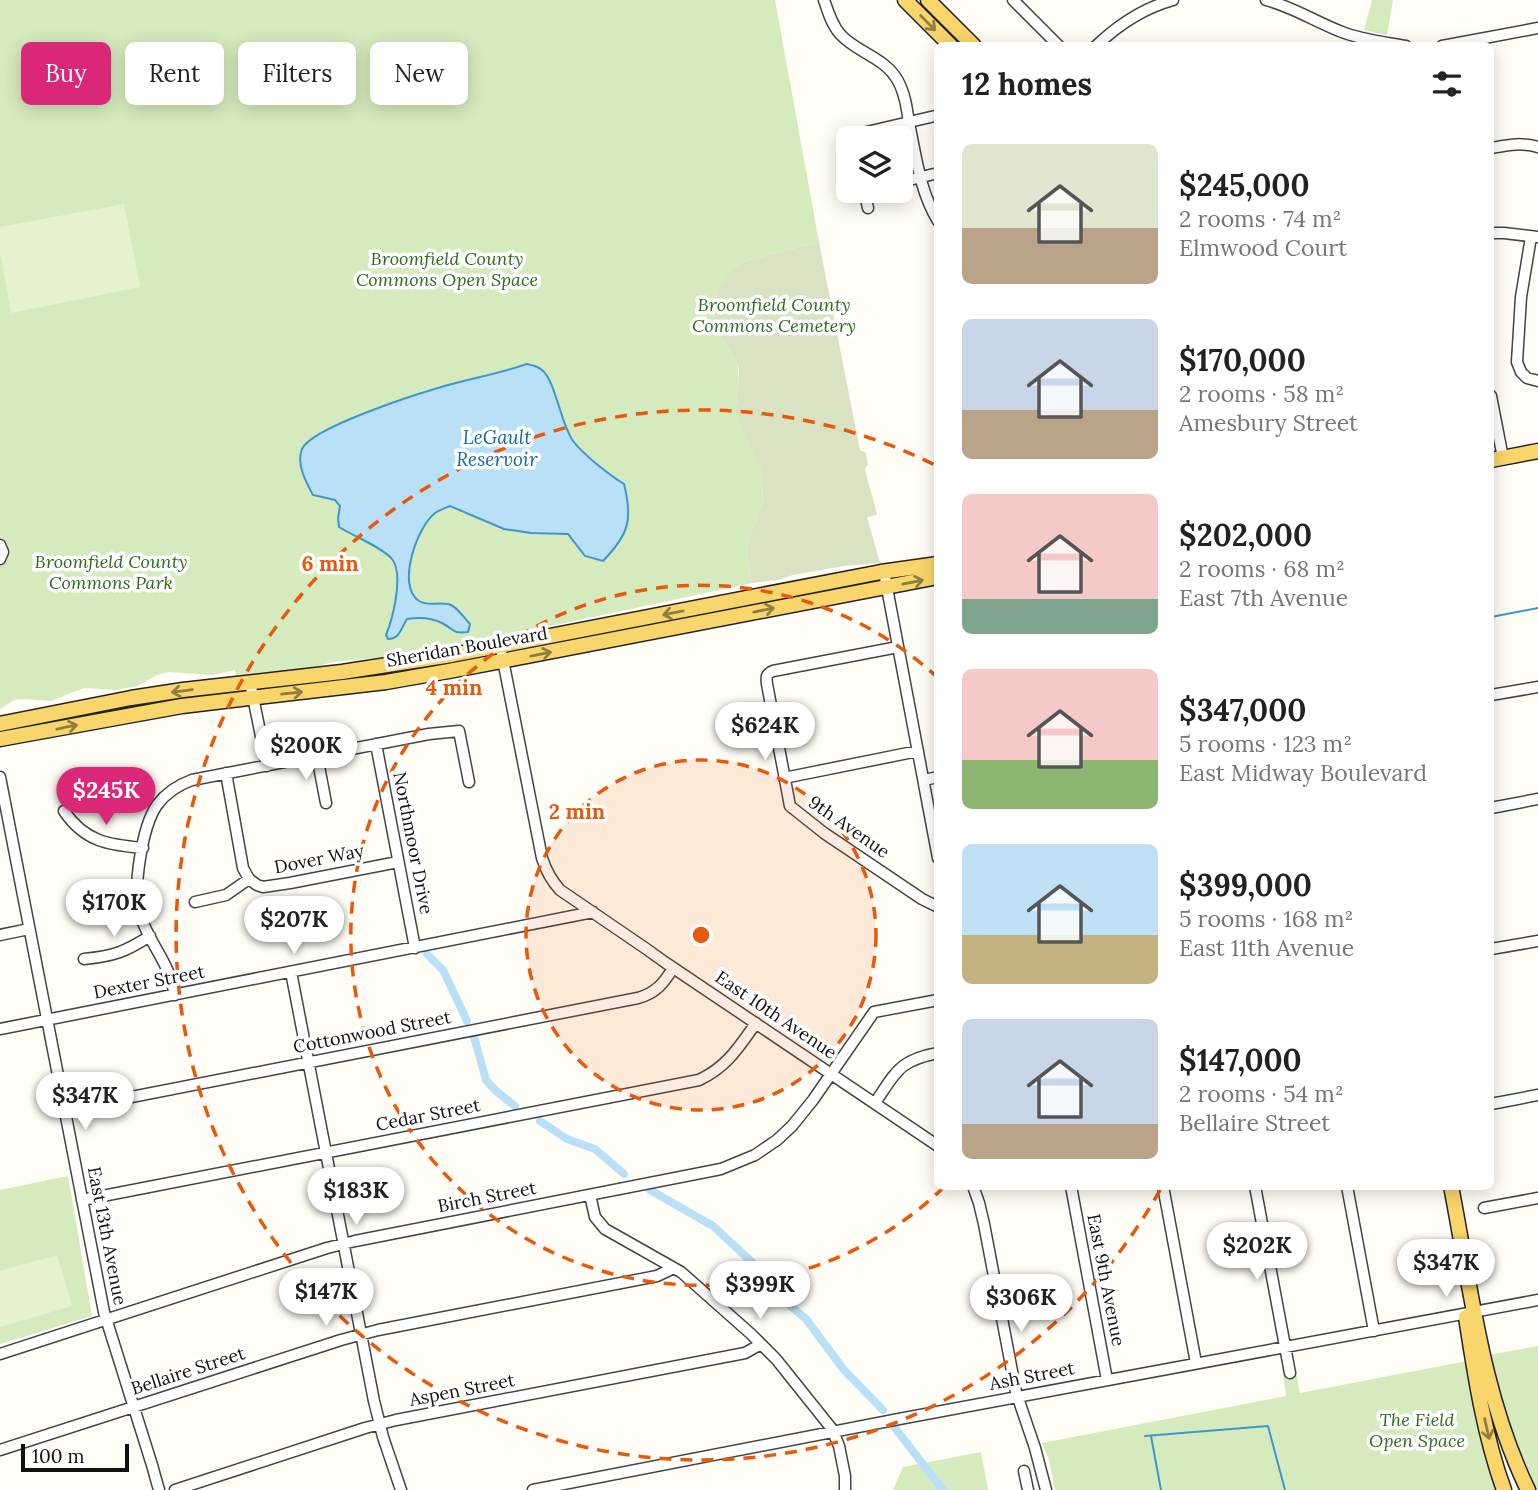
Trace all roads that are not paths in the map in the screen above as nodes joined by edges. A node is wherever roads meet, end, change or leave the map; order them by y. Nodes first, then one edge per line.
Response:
1 (824, 0) edge
2 (905, 0) edge
3 (928, 0) edge
4 (1173, 0) edge
5 (1266, 0) edge
6 (1016, 1) edge
7 (1538, 29) edge
8 (947, 42) edge
9 (970, 42) edge
10 (1055, 42) edge
11 (1101, 42) edge
12 (1383, 42) edge
13 (1465, 42) edge
14 (934, 116) edge
15 (909, 122) junction
16 (892, 126) edge
17 (1494, 147) edge
18 (1538, 147) edge
19 (934, 174) edge
20 (921, 178) junction
21 (913, 180) edge
22 (867, 203) edge
23 (868, 208) dead end
24 (934, 213) edge
25 (1494, 233) edge
26 (1534, 237) edge
27 (1538, 381) edge
28 (1494, 428) edge
29 (1538, 451) edge
30 (1497, 459) edge
31 (0, 545) edge
32 (0, 559) edge
33 (934, 565) edge
34 (884, 572) junction
35 (934, 578) edge
36 (887, 587) junction
37 (500, 646) junction
38 (898, 647) junction
39 (503, 661) junction
40 (250, 682) junction
41 (1538, 687) edge
42 (1494, 694) edge
43 (253, 697) junction
44 (0, 724) edge
45 (0, 739) edge
46 (376, 744) junction
47 (918, 751) junction
48 (317, 756) junction
49 (267, 766) junction
50 (226, 774) junction
51 (0, 777) edge
52 (784, 778) junction
53 (934, 778) edge
54 (924, 780) junction
55 (469, 782) dead end
56 (1538, 799) edge
57 (326, 803) dead end
58 (1494, 807) edge
59 (64, 811) dead end
60 (934, 836) edge
61 (13, 843) junction
62 (0, 846) edge
63 (143, 848) junction
64 (398, 862) junction
65 (249, 879) junction
66 (195, 902) dead end
67 (934, 905) edge
68 (593, 912) junction
69 (29, 929) junction
70 (0, 935) edge
71 (150, 936) junction
72 (1538, 941) edge
73 (415, 948) junction
74 (1494, 948) edge
75 (84, 960) dead end
76 (673, 968) junction
77 (291, 972) junction
78 (175, 995) junction
79 (934, 1001) edge
80 (47, 1020) junction
81 (756, 1023) junction
82 (0, 1029) edge
83 (934, 1054) edge
84 (309, 1062) junction
85 (832, 1073) junction
86 (1538, 1095) edge
87 (875, 1103) junction
88 (1494, 1103) edge
89 (65, 1111) junction
90 (934, 1143) edge
91 (326, 1153) junction
92 (974, 1190) edge
93 (1071, 1190) edge
94 (1164, 1190) edge
95 (1256, 1190) edge
96 (1348, 1190) edge
97 (1444, 1190) edge
98 (1452, 1190) edge
99 (590, 1195) junction
100 (1538, 1198) edge
101 (82, 1200) junction
102 (1484, 1208) dead end
103 (344, 1244) junction
104 (674, 1268) junction
105 (1538, 1300) edge
106 (1470, 1313) junction
107 (106, 1320) junction
108 (1374, 1331) junction
109 (361, 1335) junction
110 (761, 1344) junction
111 (1285, 1348) junction
112 (0, 1354) edge
113 (1196, 1363) junction
114 (1290, 1373) dead end
115 (1107, 1380) junction
116 (1017, 1397) junction
117 (134, 1407) junction
118 (380, 1424) junction
119 (834, 1432) junction
120 (0, 1450) edge
121 (1024, 1471) dead end
122 (1520, 1473) junction
123 (1503, 1485) edge
124 (159, 1490) edge
125 (175, 1490) edge
126 (401, 1490) edge
127 (533, 1490) edge
128 (845, 1490) edge
129 (1028, 1490) edge
130 (1046, 1490) edge
131 (1528, 1490) edge

1 - 15 street
2 -> 8 main road
3 - 9 main road
4 - 11 street
5 - 12 street
6 - 10 street
7 - 13 street
14 - 15 street
15 - 16 street
15 - 20 street
17 - 18 street
19 - 20 street
20 - 21 street
20 - 24 street
22 - 23 street
25 - 26 street
26 - 27 street
28 - 30 street
29 - 30 main road
31 - 32 street
33 - 34 main road, Sheridan Boulevard
34 - 36 street
34 -> 37 main road, Sheridan Boulevard
36 -> 35 main road, Sheridan Boulevard
36 - 38 street
39 -> 36 main road, Sheridan Boulevard
37 - 39 street, East 10th Avenue
37 - 40 main road, Sheridan Boulevard
38 - 47 street
38 - 52 street, 9th Avenue
43 -> 39 main road, Sheridan Boulevard
39 - 68 street, East 10th Avenue
40 - 43 street
40 -> 44 main road, Sheridan Boulevard
41 - 42 street
45 -> 43 main road, Sheridan Boulevard
43 - 49 street
46 - 48 street
46 - 55 street
46 - 64 street, Northmoor Drive
47 - 52 street
47 - 54 street
48 - 49 street
48 - 57 street
49 - 50 street
50 - 63 street
50 - 65 street
51 - 61 street, East 13th Avenue
52 - 67 street, 9th Avenue
53 - 54 street
54 - 60 street
56 - 58 street
59 - 63 street
61 - 62 street
61 - 69 street, East 13th Avenue
63 - 71 street
64 - 65 street, Dover Way
64 - 73 street, Northmoor Drive
65 - 66 street
68 - 73 street, Dexter Street
68 - 76 street, East 10th Avenue
69 - 70 street
69 - 80 street, East 13th Avenue
71 - 75 street
71 - 78 street
72 - 74 street
73 - 77 street, Dexter Street
76 - 81 street, East 10th Avenue
76 - 84 street, Cottonwood Street
77 - 78 street, Dexter Street
77 - 84 street
78 - 80 street, Dexter Street
79 - 85 street, Birch Street
80 - 82 street, Dexter Street
80 - 89 street, East 13th Avenue
81 - 85 street, East 10th Avenue
81 - 91 street, Cedar Street
83 - 87 street
84 - 89 street, Cottonwood Street
84 - 91 street
85 - 87 street, East 10th Avenue
85 - 99 street, Birch Street
86 - 88 street
87 - 90 street, East 10th Avenue
89 - 101 street, East 13th Avenue
91 - 101 street, Cedar Street
91 - 103 street
92 - 116 street
93 - 115 street, East 9th Avenue
94 - 113 street
95 - 111 street
96 - 108 street
97 - 106 main road
98 - 106 main road
99 - 103 street, Birch Street
99 - 104 street
100 - 102 street
101 - 107 street, East 13th Avenue
103 - 107 street, Birch Street
103 - 109 street
104 - 109 street, Bellaire Street
104 - 110 street
105 - 106 street, Ash Street
106 - 108 street, Ash Street
106 - 122 main road
106 -> 123 main road
107 - 112 street, Birch Street
107 - 117 street, East 13th Avenue
108 - 111 street, Ash Street
109 - 117 street, Bellaire Street
109 - 118 street
110 - 118 street, Aspen Street
110 - 119 street
111 - 113 street, Ash Street
111 - 114 street
113 - 115 street, Ash Street
115 - 116 street, Ash Street
116 - 119 street, Ash Street
116 - 130 street
117 - 120 street, Bellaire Street
117 - 124 street, East 13th Avenue
118 - 125 street, Aspen Street
118 - 126 street
119 - 127 street, Ash Street
119 - 128 street
121 - 129 street
122 - 123 main road
122 - 131 main road

